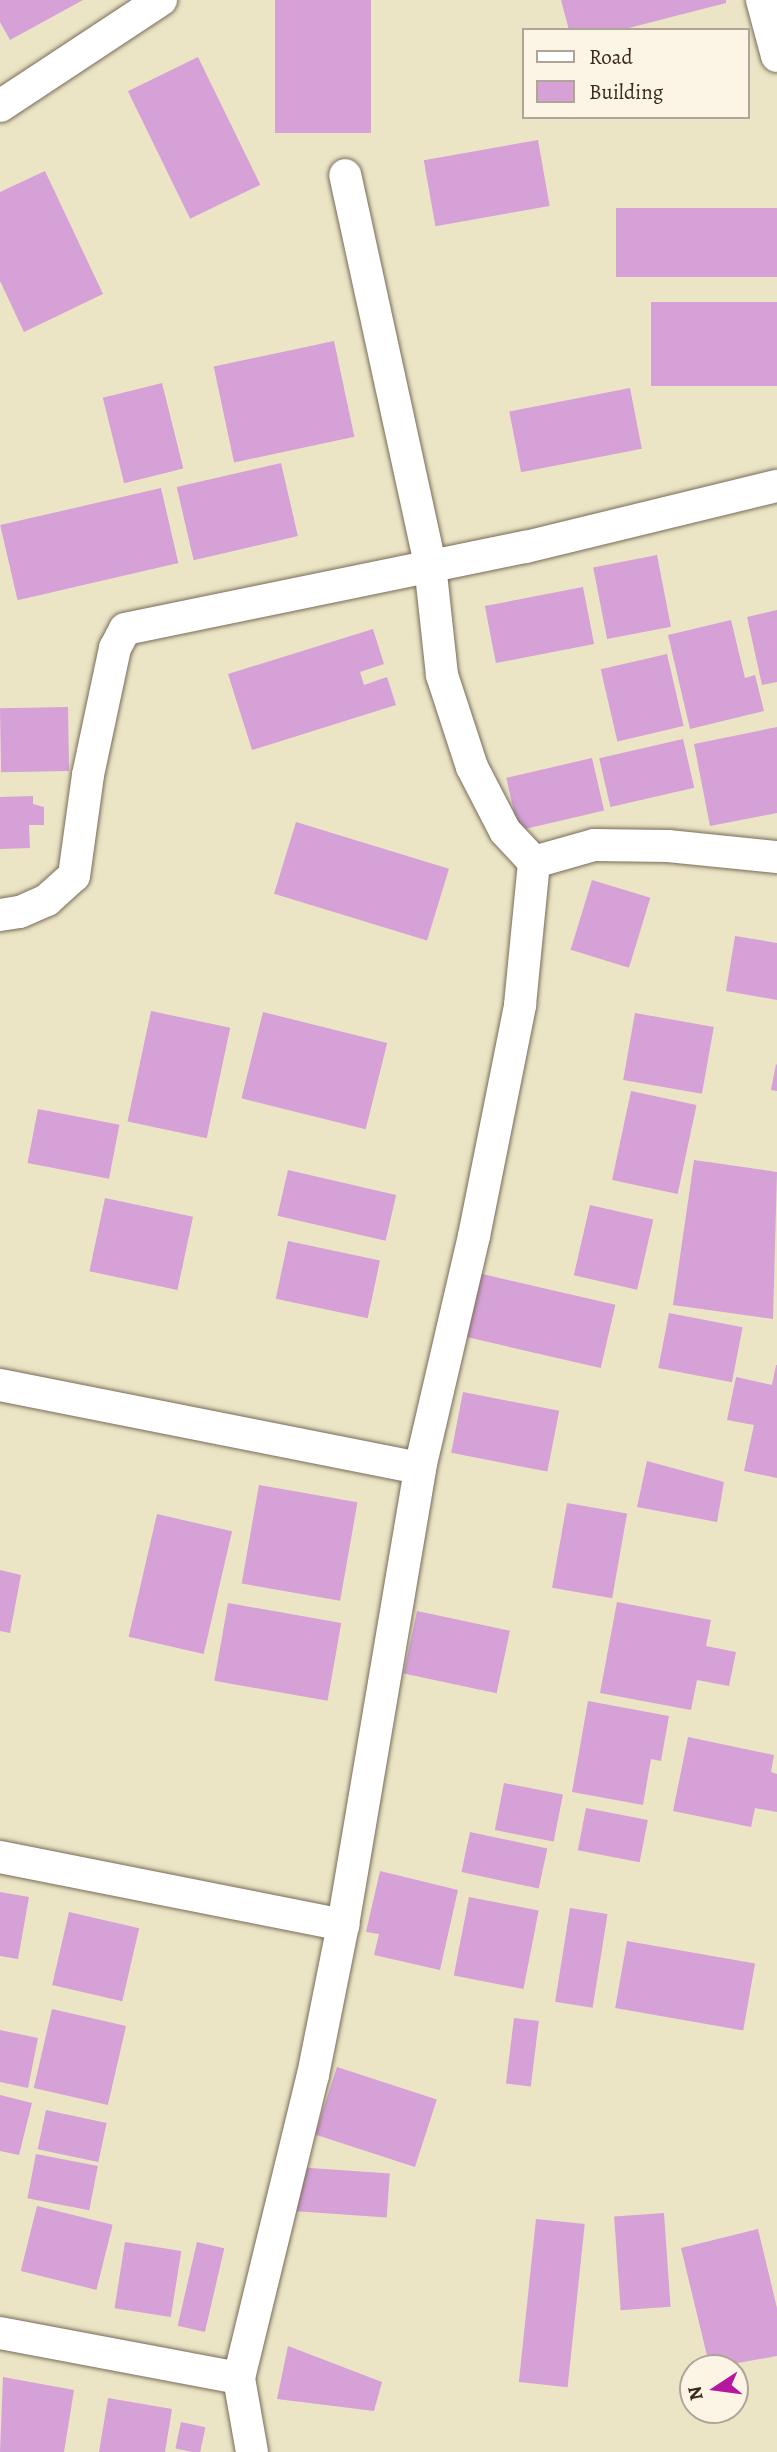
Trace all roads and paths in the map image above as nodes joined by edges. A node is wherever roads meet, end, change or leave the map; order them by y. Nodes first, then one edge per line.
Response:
1 (161, 0) edge
2 (762, 0) edge
3 (777, 56) edge
4 (0, 106) edge
5 (345, 175) dead end
6 (777, 486) edge
7 (430, 564) junction
8 (777, 857) edge
9 (534, 862) junction
10 (0, 915) edge
11 (0, 1385) edge
12 (421, 1468) junction
13 (0, 1857) edge
14 (343, 1925) junction
15 (0, 2333) edge
16 (239, 2378) junction
17 (252, 2452) edge

1 - 4 street
2 - 3 street
5 - 7 street
6 - 7 street
7 - 9 street
7 - 10 street
8 - 9 street
9 - 12 street
11 - 12 street
12 - 14 street
13 - 14 street
14 - 16 street
15 - 16 street
16 - 17 street

